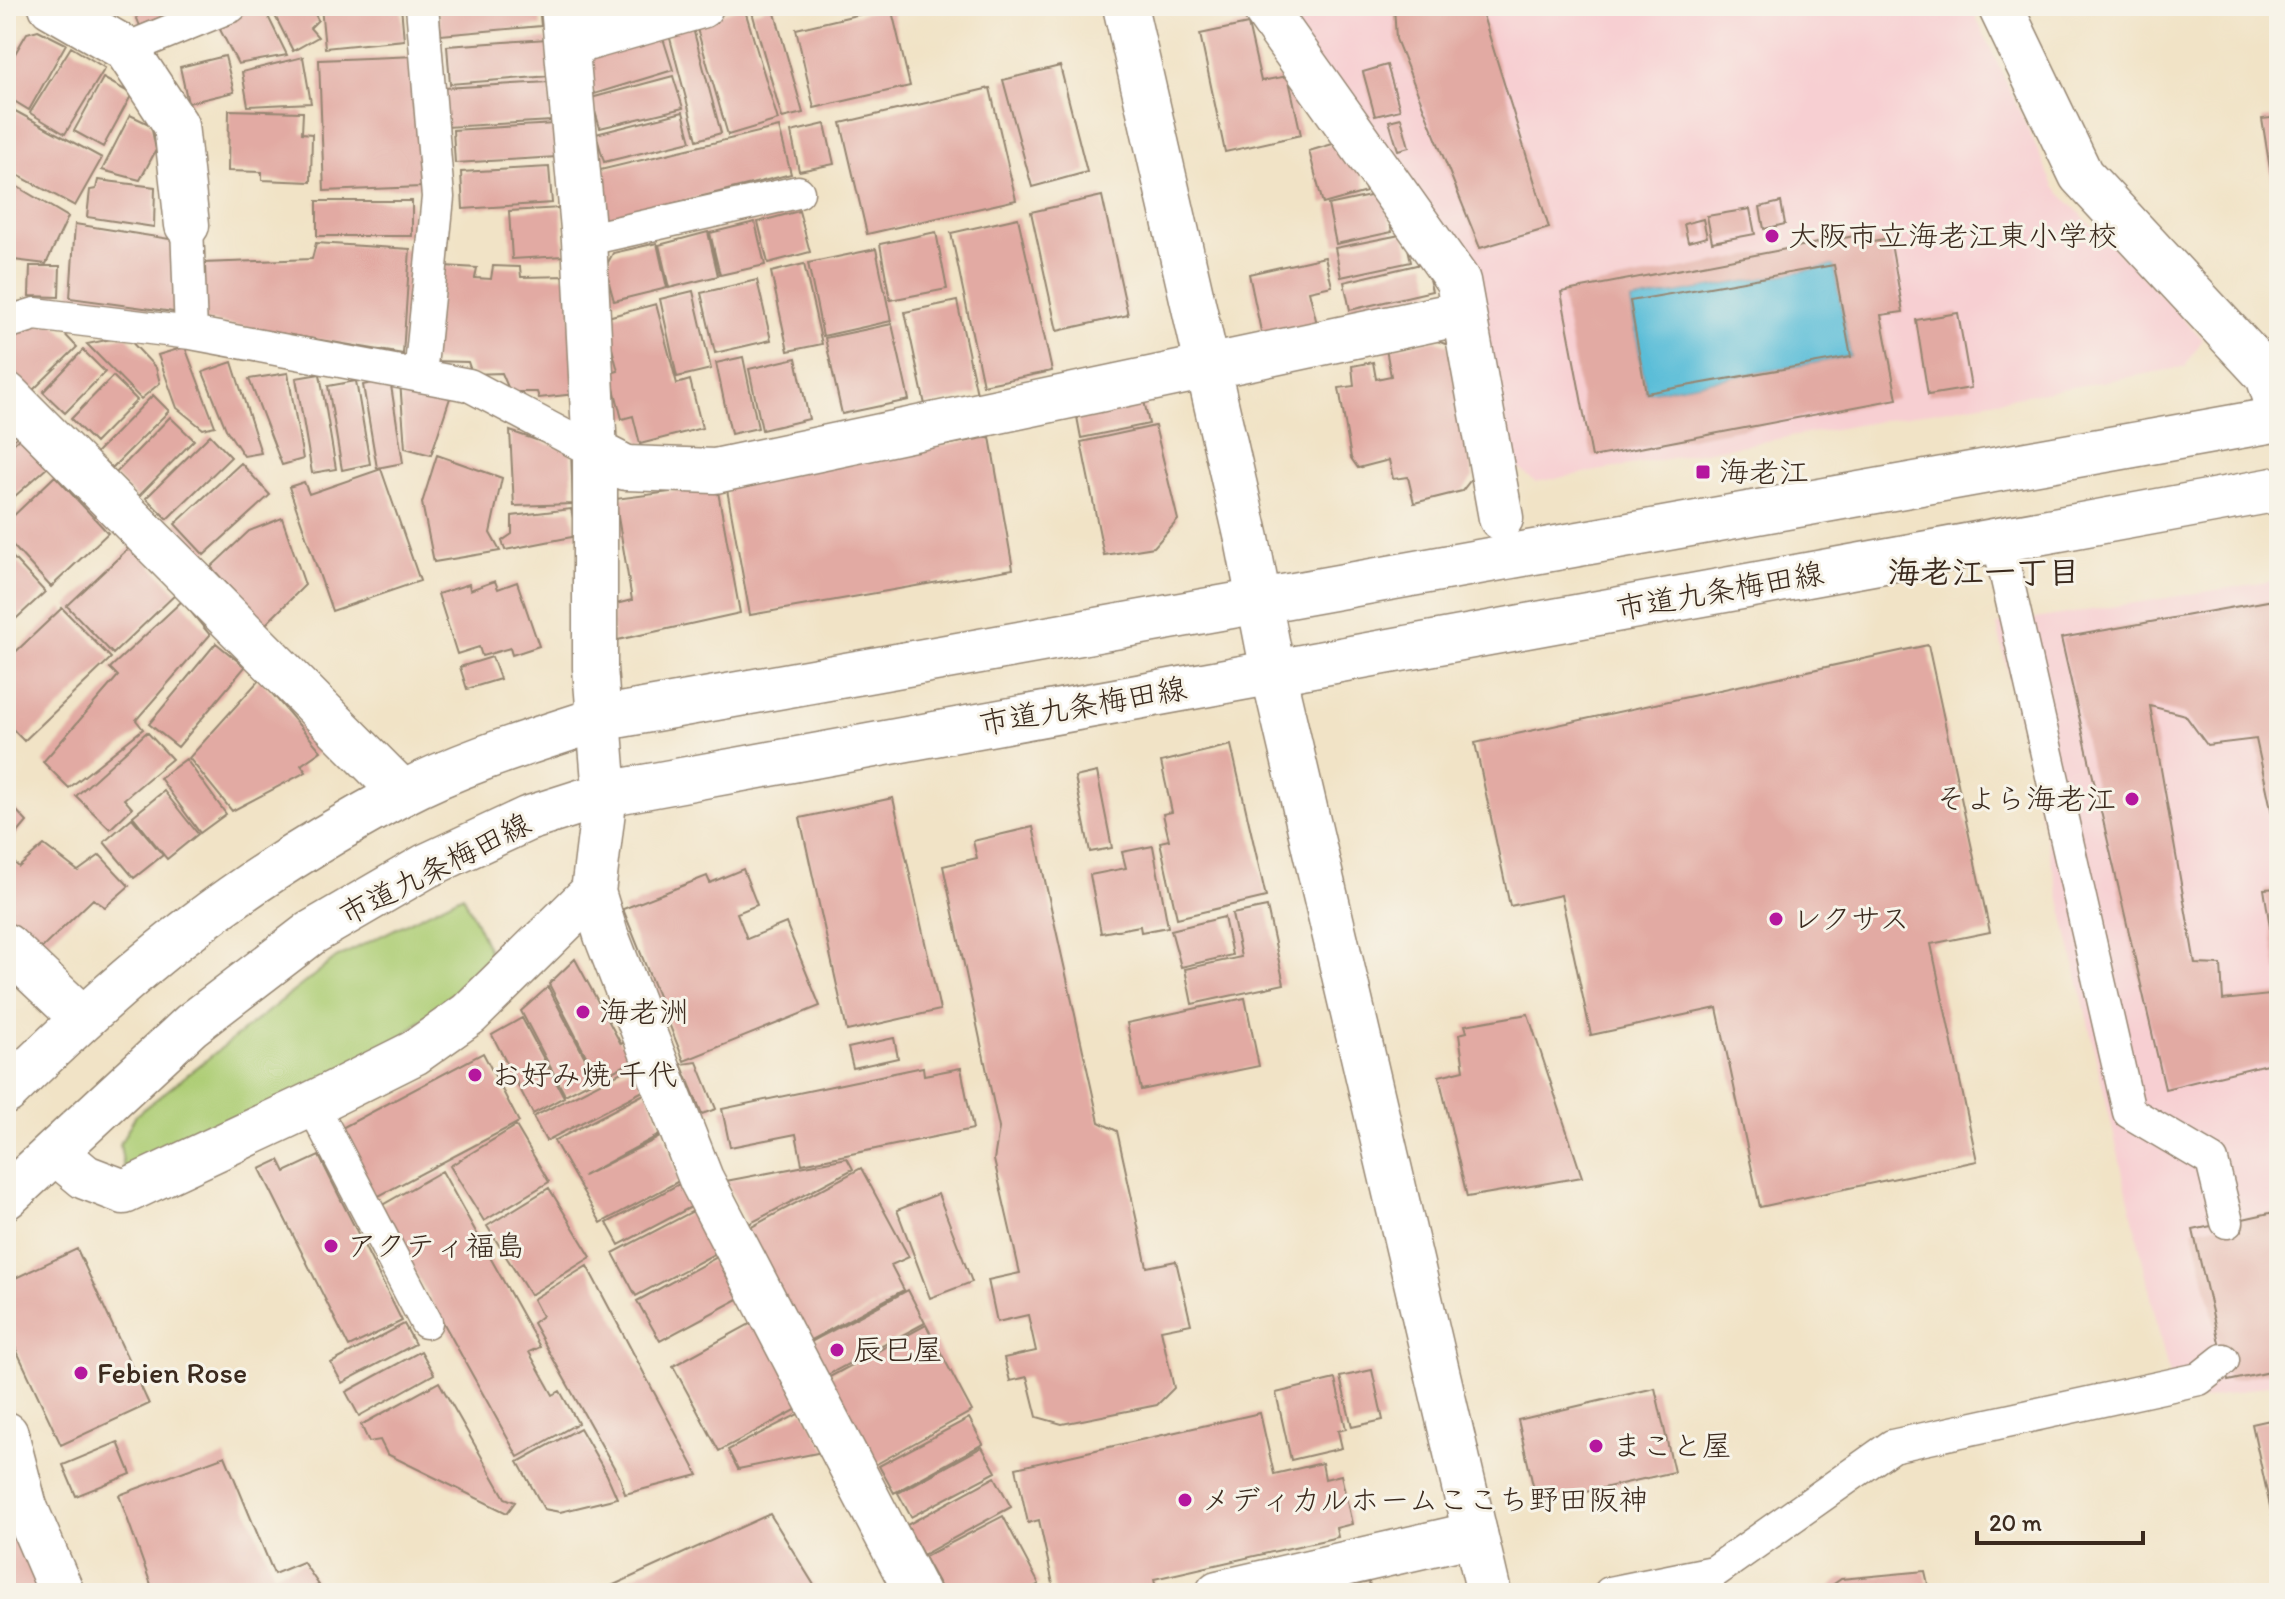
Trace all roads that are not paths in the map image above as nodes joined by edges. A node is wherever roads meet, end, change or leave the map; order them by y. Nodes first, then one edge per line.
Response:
1 (51, 6) edge
2 (231, 6) edge
3 (422, 6) edge
4 (701, 6) edge
5 (1125, 6) edge
6 (1263, 6) edge
7 (2000, 6) edge
8 (566, 25) edge
9 (126, 49) junction
10 (798, 192) dead end
11 (187, 225) joint
12 (584, 240) junction
13 (1463, 313) junction
14 (6, 323) edge
15 (191, 333) junction
16 (1208, 367) junction
17 (420, 376) junction
18 (6, 394) edge
19 (2279, 409) edge
20 (2279, 419) edge
21 (595, 452) junction
22 (2279, 489) edge
23 (1501, 518) dead end
24 (1998, 540) junction
25 (1260, 599) junction
26 (1273, 672) junction
27 (599, 719) junction
28 (403, 793) junction
29 (605, 794) junction
30 (593, 892) junction
31 (6, 946) edge
32 (82, 1018) junction
33 (6, 1092) edge
34 (312, 1104) junction
35 (55, 1152) junction
36 (6, 1197) edge
37 (2227, 1222) dead end
38 (426, 1322) dead end
39 (2223, 1360) dead end
40 (6, 1434) edge
41 (16, 1512) edge
42 (1475, 1534) junction
43 (62, 1593) edge
44 (917, 1593) edge
45 (1218, 1593) edge
46 (1489, 1593) edge
47 (1610, 1593) edge

1 - 9 street
2 - 9 lane
3 - 17 lane
4 - 8 street
5 - 16 street
6 - 13 street
7 - 19 street
8 - 12 street
9 - 11 street
10 - 12 lane
11 - 15 lane
12 - 21 street
13 - 16 street
13 - 23 street
14 - 15 lane
15 - 17 lane
16 - 21 street
16 - 25 street
17 - 21 lane
18 - 28 street
20 - 25 street
21 - 27 street
22 - 24 street, 市道九条梅田線
24 - 26 street, 市道九条梅田線
24 - 37 lane
25 - 26 street
25 - 27 street
26 - 29 street, 市道九条梅田線
26 - 42 street
27 - 28 street
27 - 29 street
28 - 32 street
29 - 30 street
29 - 35 street, 市道九条梅田線
30 - 34 street
30 - 44 street
31 - 32 street
32 - 33 street
34 - 35 street
34 - 38 lane
35 - 36 street, 市道九条梅田線
39 - 47 lane
40 - 41 street
41 - 43 street
42 - 45 street
42 - 46 street

